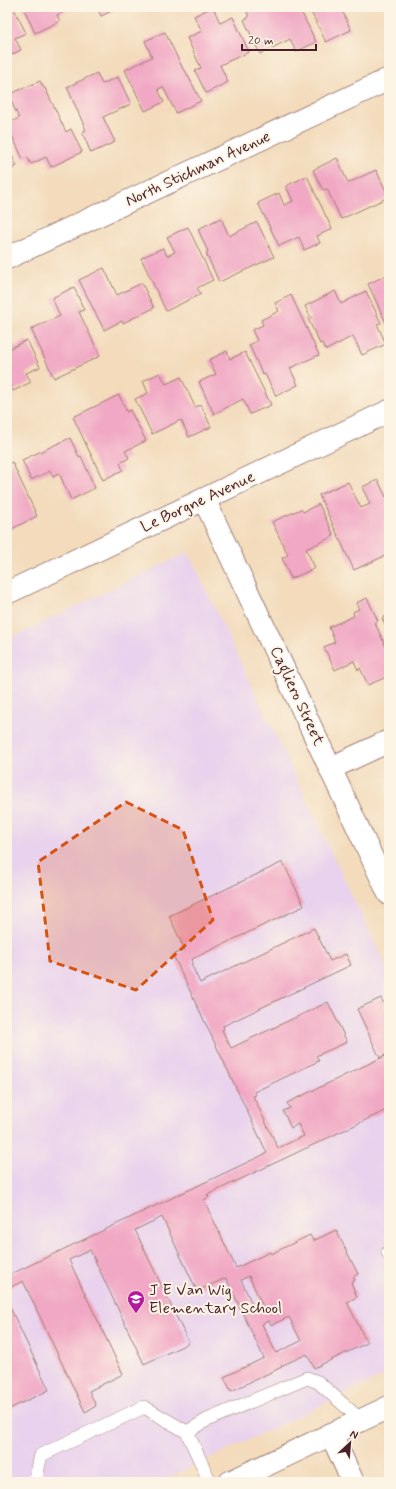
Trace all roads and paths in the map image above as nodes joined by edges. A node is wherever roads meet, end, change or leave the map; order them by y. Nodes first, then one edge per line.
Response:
1 (389, 79) edge
2 (7, 258) edge
3 (389, 411) edge
4 (204, 499) junction
5 (7, 593) edge
6 (389, 741) edge
7 (331, 768) junction
8 (389, 894) edge
9 (389, 1407) edge
10 (361, 1420) junction
11 (187, 1432) junction
12 (331, 1434) junction
13 (35, 1482) edge
14 (210, 1482) edge
15 (230, 1482) edge
16 (353, 1482) edge

1 - 2 street, North Stichman Avenue
3 - 4 street, Le Borgne Avenue
4 - 5 street, Le Borgne Avenue
4 - 7 street, Cagliero Street
6 - 7 street
7 - 8 street, Cagliero Street
9 - 10 street
10 - 11 lane
10 - 12 street
11 - 13 lane
11 - 14 lane
12 - 15 street
12 - 16 street

